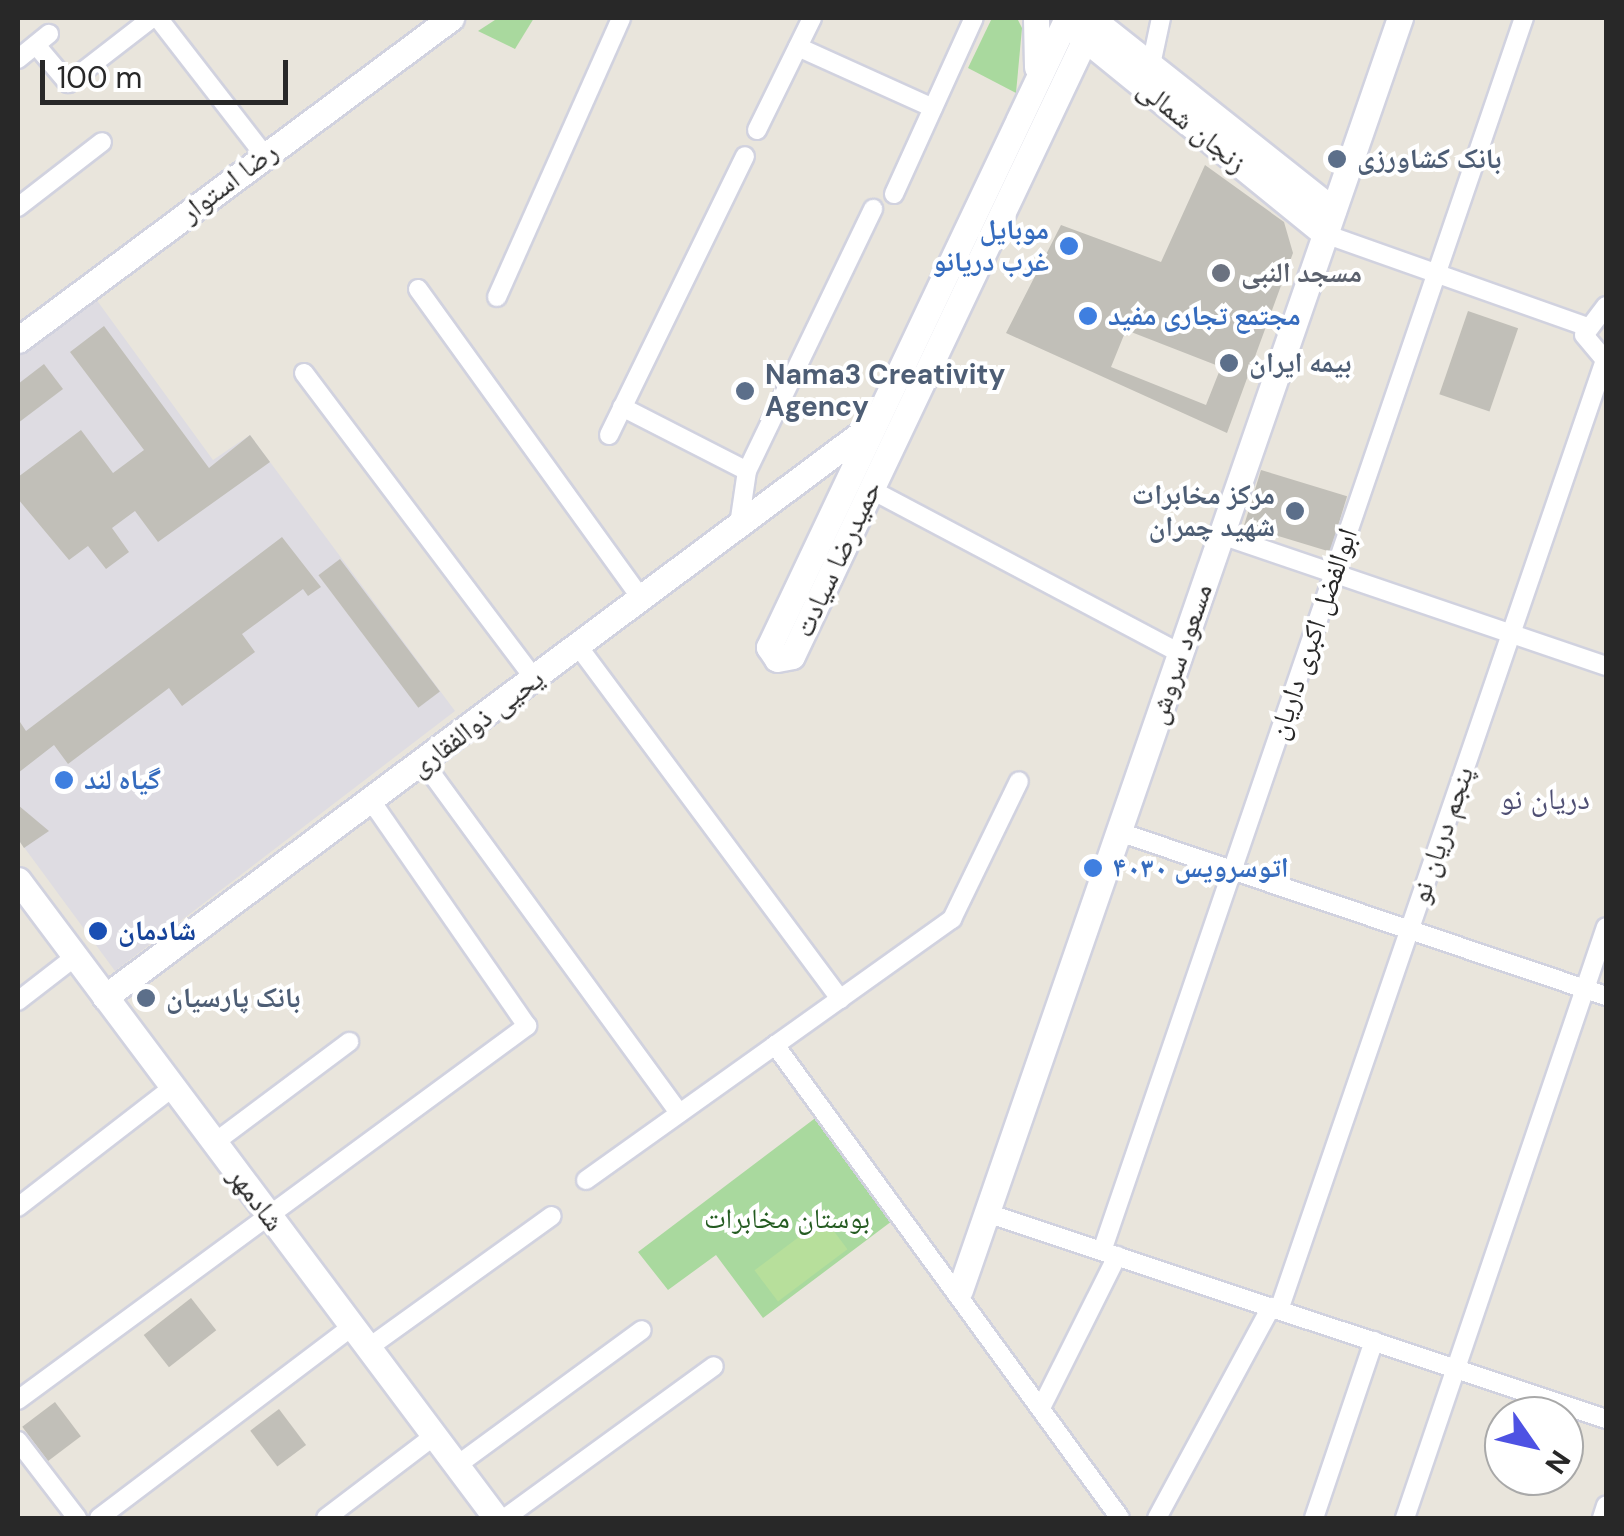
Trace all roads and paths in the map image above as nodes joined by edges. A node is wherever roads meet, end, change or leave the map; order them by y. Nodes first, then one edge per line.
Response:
1 (155, 18) edge
2 (621, 18) edge
3 (812, 18) edge
4 (974, 18) edge
5 (1036, 18) edge
6 (1161, 18) edge
7 (1400, 18) edge
8 (1524, 18) edge
9 (1064, 19) edge
10 (446, 20) edge
11 (1096, 22) edge
12 (798, 46) junction
13 (1124, 57) junction
14 (18, 59) edge
15 (1152, 66) junction
16 (1035, 85) junction
17 (1060, 94) junction
18 (933, 108) junction
19 (1024, 109) junction
20 (1047, 121) junction
21 (757, 130) dead end
22 (102, 142) dead end
23 (265, 156) junction
24 (745, 156) dead end
25 (894, 194) dead end
26 (18, 207) edge
27 (873, 209) dead end
28 (1329, 222) junction
29 (1436, 273) junction
30 (418, 290) dead end
31 (497, 297) dead end
32 (1606, 306) edge
33 (1585, 326) junction
34 (18, 340) edge
35 (1606, 360) edge
36 (304, 373) dead end
37 (622, 407) junction
38 (608, 436) dead end
39 (853, 450) junction
40 (747, 471) junction
41 (870, 489) junction
42 (739, 525) junction
43 (1221, 535) junction
44 (1334, 574) junction
45 (642, 598) junction
46 (1511, 633) junction
47 (578, 646) junction
48 (1180, 654) junction
49 (1606, 666) edge
50 (535, 678) junction
51 (424, 762) junction
52 (1019, 781) dead end
53 (372, 802) junction
54 (1119, 832) junction
55 (1232, 871) junction
56 (18, 880) edge
57 (1606, 927) edge
58 (1409, 930) junction
59 (75, 956) junction
60 (1586, 990) junction
61 (1606, 996) edge
62 (106, 997) junction
63 (840, 999) junction
64 (18, 1001) edge
65 (350, 1042) dead end
66 (775, 1045) junction
67 (173, 1087) junction
68 (679, 1113) junction
69 (214, 1142) junction
70 (586, 1180) dead end
71 (18, 1207) edge
72 (266, 1212) junction
73 (988, 1213) junction
74 (552, 1216) dead end
75 (1110, 1254) junction
76 (960, 1290) junction
77 (1275, 1308) junction
78 (642, 1330) dead end
79 (360, 1338) junction
80 (1374, 1341) junction
81 (714, 1366) dead end
82 (1455, 1368) junction
83 (18, 1400) edge
84 (1042, 1406) junction
85 (1606, 1419) edge
86 (434, 1436) junction
87 (18, 1442) edge
88 (456, 1466) junction
89 (1606, 1506) edge
90 (78, 1518) edge
91 (99, 1518) edge
92 (326, 1518) edge
93 (496, 1518) edge
94 (505, 1518) edge
95 (1120, 1518) edge
96 (1158, 1518) edge
97 (1314, 1518) edge
98 (1406, 1518) edge
99 (1602, 1518) edge

1 - 14 street
1 - 23 street
2 - 31 street
3 - 12 street
4 - 18 street
5 - 16 street
6 - 15 street
7 - 28 street, مسعود سروش
8 - 29 street, ابوالفضل اکبری داریان
9 - 11 street
9 - 16 street
10 - 23 street, رضا استوار
11 - 13 street
11 - 17 street, حمیدرضا سیادت
12 - 18 street
12 - 21 street
13 - 15 street, زنجان شمالی
13 - 17 street
13 - 28 street, زنجان شمالی
15 - 28 street, زنجان شمالی
16 - 19 street
17 - 20 street, حمیدرضا سیادت
18 - 25 street
19 - 20 street
19 - 39 street, یحیی ذوالفقاری
20 - 41 street, حمیدرضا سیادت
22 - 26 street
23 - 34 street, رضا استوار
24 - 37 street
27 - 40 street
28 - 29 street
28 - 43 street, مسعود سروش
29 - 33 street
29 - 44 street, ابوالفضل اکبری داریان
30 - 45 street
32 - 33 street
33 - 35 street
35 - 46 street, پنجم دریان‌ نو
36 - 50 street
37 - 38 street
37 - 40 street
39 - 41 street, حمیدرضا سیادت
39 - 42 street, یحیی ذوالفقاری
40 - 42 street
41 - 48 street
42 - 45 street, یحیی ذوالفقاری
43 - 44 street
43 - 48 street, مسعود سروش
44 - 46 street
44 - 55 street, ابوالفضل اکبری داریان
45 - 47 street, یحیی ذوالفقاری
46 - 49 street
46 - 58 street, پنجم دریان‌ نو
47 - 50 street, یحیی ذوالفقاری
47 - 63 street
48 - 54 street, مسعود سروش
50 - 51 street, یحیی ذوالفقاری
51 - 53 street, یحیی ذوالفقاری
51 - 68 street
52 - 63 street
53 - 62 street, یحیی ذوالفقاری
53 - 72 street
54 - 55 street
54 - 73 street, مسعود سروش
55 - 58 street
55 - 75 street, ابوالفضل اکبری داریان
56 - 59 street, شادمهر
57 - 60 street
58 - 60 street
58 - 77 street, پنجم دریان‌ نو
59 - 62 street, شادمهر
59 - 64 street
60 - 61 street
60 - 82 street
62 - 67 street, شادمهر
63 - 66 street
65 - 69 street
66 - 68 street
66 - 76 street
67 - 69 street, شادمهر
67 - 71 street
68 - 70 street
69 - 72 street, شادمهر
72 - 79 street, شادمهر
72 - 83 street
73 - 75 street
73 - 76 street, مسعود سروش
74 - 79 street
75 - 77 street
75 - 84 street, ابوالفضل اکبری داریان
76 - 84 street
77 - 80 street
77 - 96 street, پنجم دریان‌ نو
78 - 88 street
79 - 86 street, شادمهر
79 - 91 street
80 - 82 street
80 - 97 street
81 - 94 street
82 - 85 street
82 - 98 street
84 - 95 street
86 - 88 street, شادمهر
86 - 92 street
87 - 90 street
88 - 93 street, شادمهر
89 - 99 street

